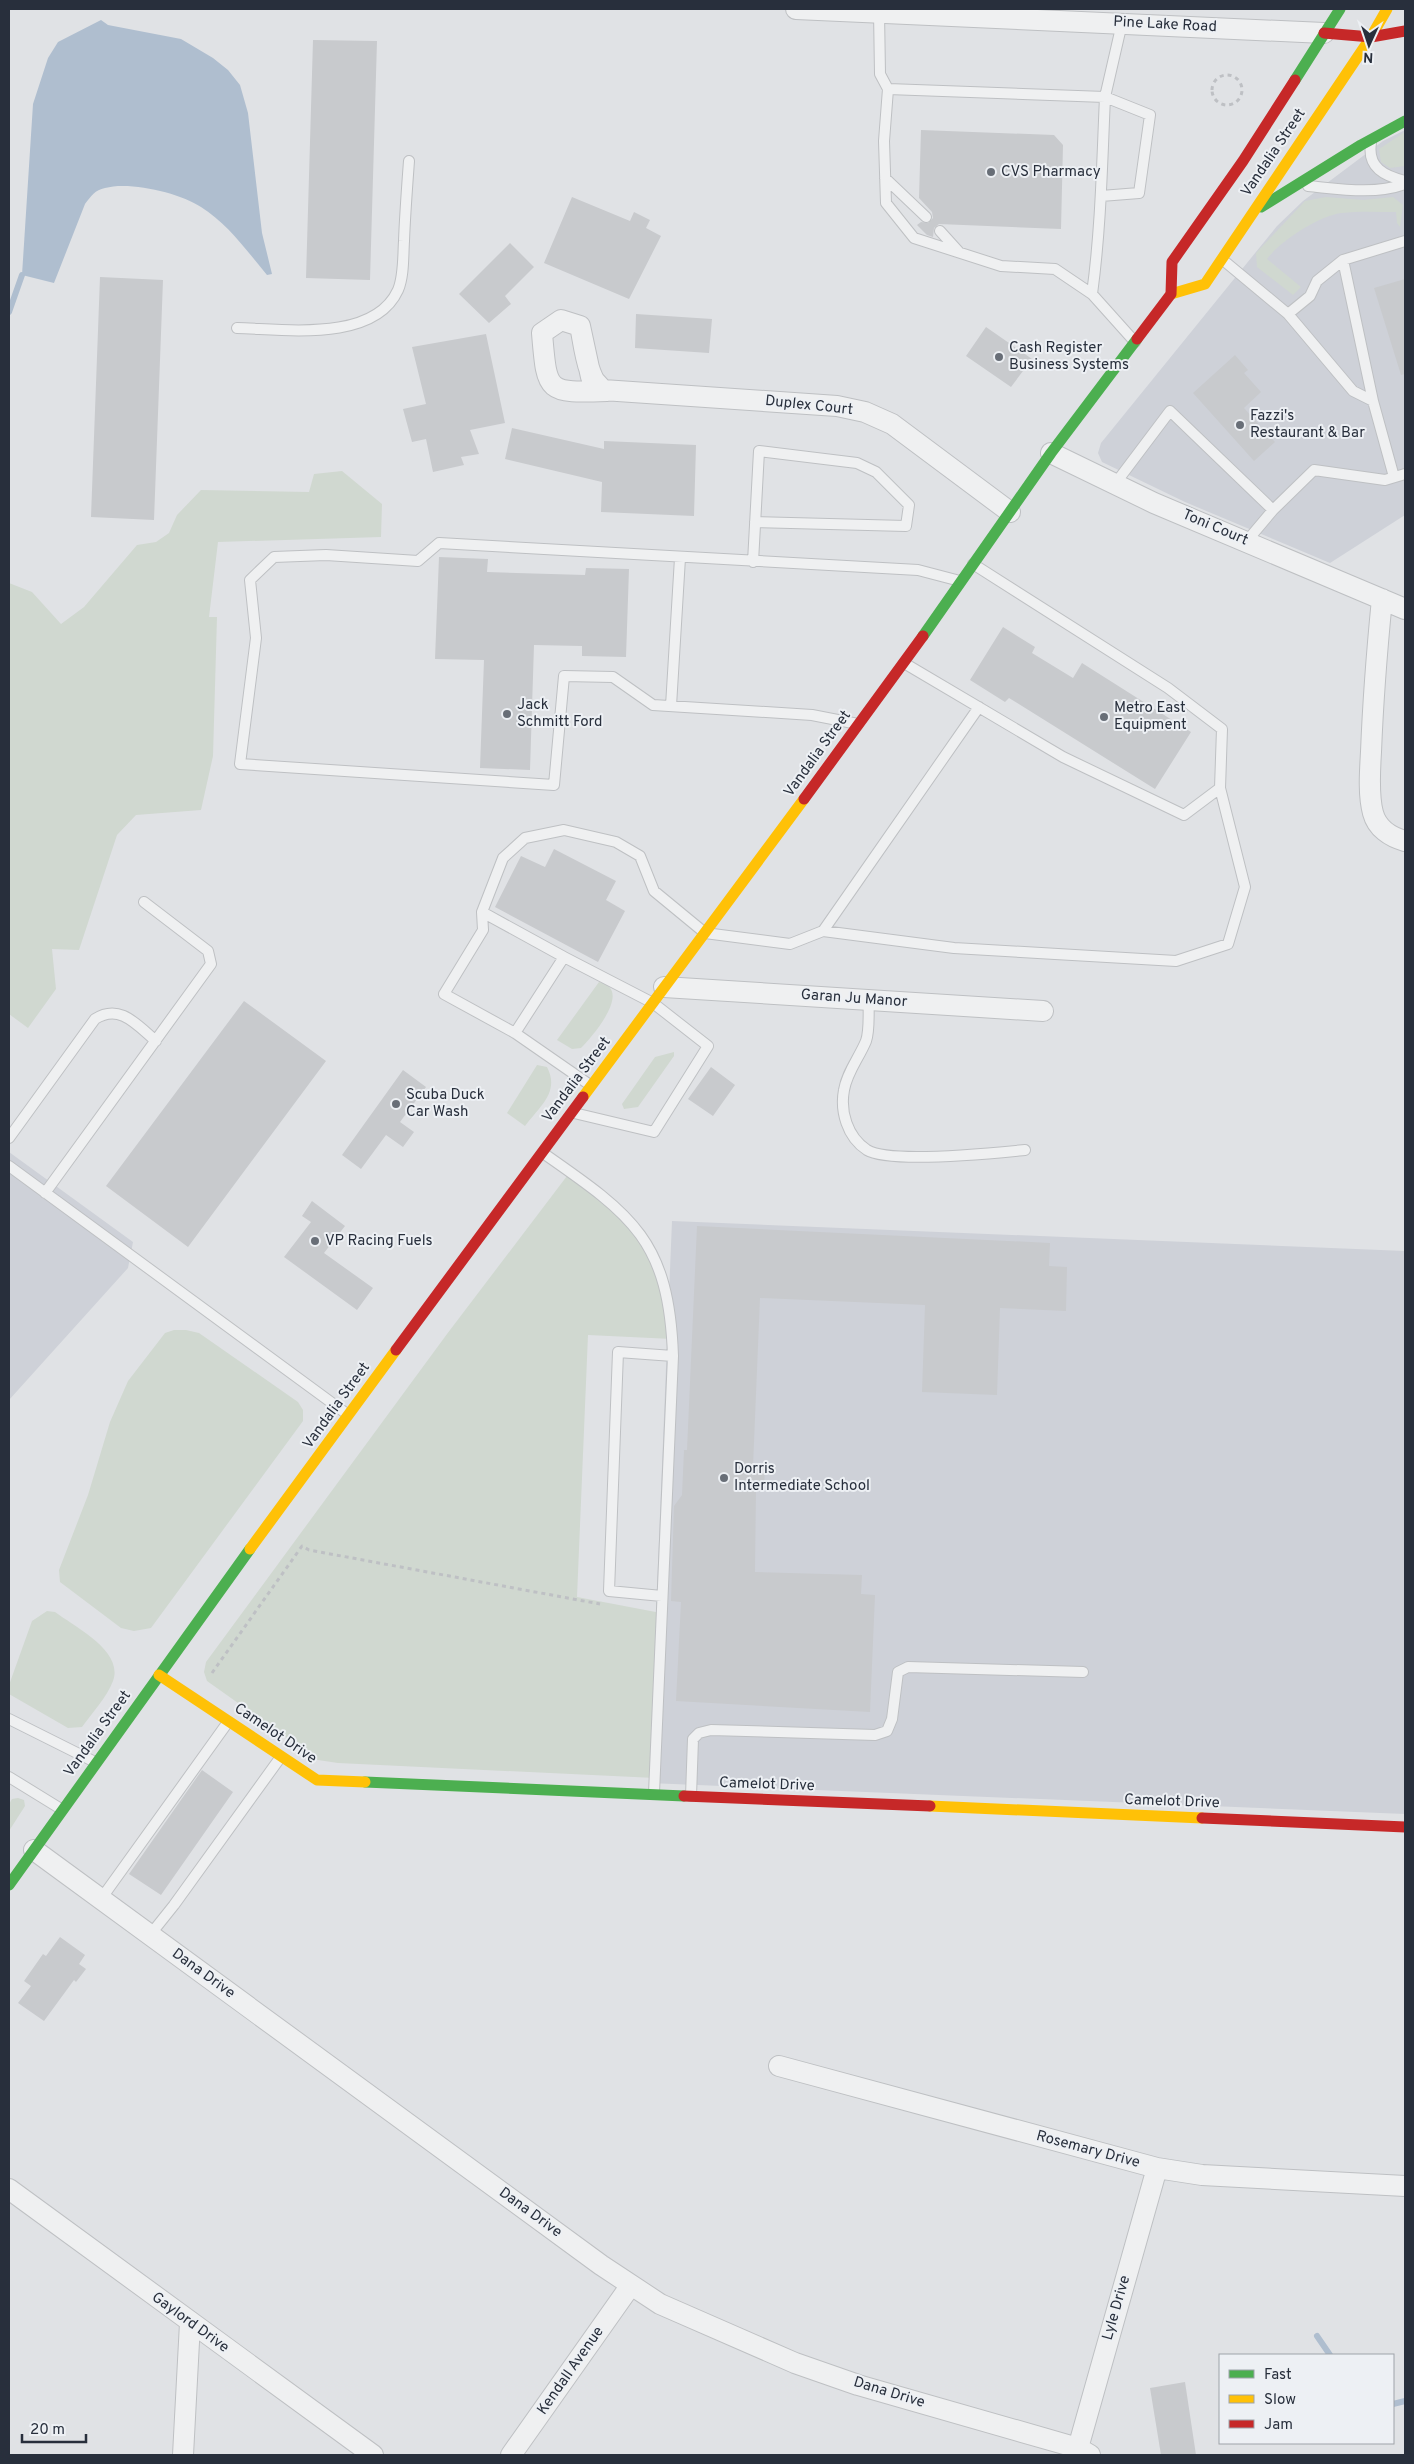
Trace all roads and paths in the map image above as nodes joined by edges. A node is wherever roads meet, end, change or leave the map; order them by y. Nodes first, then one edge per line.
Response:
1 (796, 9) edge
2 (1340, 9) edge
3 (1387, 9) edge
4 (878, 10) edge
5 (1016, 14) edge
6 (1122, 23) junction
7 (1405, 31) edge
8 (1324, 33) junction
9 (1371, 37) junction
10 (1397, 47) dead end
11 (1236, 78) joint
12 (888, 89) junction
13 (1105, 97) junction
14 (1405, 122) edge
15 (1372, 139) junction
16 (409, 161) dead end
17 (886, 178) junction
18 (1405, 183) edge
19 (1297, 185) junction
20 (1101, 196) junction
21 (1252, 213) junction
22 (926, 217) dead end
23 (940, 230) dead end
24 (1405, 241) edge
25 (960, 253) junction
26 (1222, 259) junction
27 (1343, 260) junction
28 (1092, 294) junction
29 (1170, 294) junction
30 (1288, 314) junction
31 (237, 328) dead end
32 (1136, 343) junction
33 (607, 390) dead end
34 (1373, 401) junction
35 (1051, 453) junction
36 (1405, 474) edge
37 (1394, 477) junction
38 (1115, 484) junction
39 (1273, 510) junction
40 (1010, 512) junction
41 (755, 522) junction
42 (1246, 542) junction
43 (680, 558) junction
44 (753, 562) junction
45 (973, 564) junction
46 (961, 582) junction
47 (1382, 599) junction
48 (1405, 609) edge
49 (903, 662) junction
50 (671, 706) junction
51 (979, 708) junction
52 (858, 724) junction
53 (1220, 788) junction
54 (1405, 841) edge
55 (144, 902) dead end
56 (482, 912) junction
57 (822, 932) junction
58 (705, 934) junction
59 (564, 957) junction
60 (664, 987) junction
61 (870, 1000) junction
62 (653, 1004) junction
63 (1043, 1011) dead end
64 (515, 1033) junction
65 (156, 1041) junction
66 (591, 1086) junction
67 (572, 1112) junction
68 (9, 1138) edge
69 (1025, 1150) dead end
70 (542, 1153) junction
71 (9, 1166) edge
72 (45, 1193) junction
73 (673, 1356) junction
74 (348, 1415) junction
75 (662, 1596) junction
76 (606, 1605) dead end
77 (1083, 1672) dead end
78 (212, 1673) dead end
79 (159, 1675) junction
80 (9, 1719) edge
81 (229, 1721) junction
82 (281, 1757) junction
83 (96, 1763) junction
84 (9, 1777) edge
85 (654, 1796) junction
86 (691, 1797) junction
87 (62, 1810) junction
88 (1405, 1827) edge
89 (34, 1850) junction
90 (9, 1885) edge
91 (101, 1899) junction
92 (150, 1935) junction
93 (779, 2066) dead end
94 (1157, 2168) junction
95 (1405, 2186) edge
96 (9, 2189) edge
97 (631, 2285) junction
98 (190, 2323) junction
99 (1084, 2452) edge
100 (183, 2455) edge
101 (373, 2455) edge
102 (511, 2455) edge

1 - 4 street, Pine Lake Road
2 - 8 main road, Vandalia Street
3 - 9 main road, Vandalia Street
4 - 5 street, Pine Lake Road
4 - 12 lane
5 - 6 street, Pine Lake Road
6 - 8 street, Pine Lake Road
6 - 13 lane
7 - 9 main road
8 - 9 main road
8 - 29 main road, Vandalia Street
9 - 10 main road
9 - 21 main road, Vandalia Street
11 - 11 path
12 - 13 lane
12 - 17 lane
13 - 20 lane
13 - 20 lane
14 - 15 main road
15 - 18 lane
15 - 19 main road
16 - 31 lane
17 - 22 lane
17 - 25 lane
18 - 19 lane
19 - 21 main road
20 - 28 lane
21 - 26 main road, Vandalia Street
23 - 25 lane
24 - 27 lane
25 - 28 lane
26 - 29 main road, Vandalia Street
26 - 30 lane
27 - 30 lane
27 - 34 lane
28 - 32 lane
29 - 32 main road, Vandalia Street
30 - 34 lane
32 - 35 main road, Vandalia Street
33 - 40 street, Duplex Court
34 - 37 lane
35 - 38 street, Toni Court
35 - 40 main road, Vandalia Street
36 - 37 lane
37 - 39 lane
38 - 39 lane
38 - 42 street, Toni Court
39 - 42 lane
40 - 45 main road, Vandalia Street
41 - 41 lane
41 - 44 lane
42 - 47 street, Toni Court
43 - 44 lane
43 - 50 lane
43 - 50 lane
44 - 46 lane
45 - 46 main road, Vandalia Street
45 - 53 lane
46 - 49 main road, Vandalia Street
47 - 48 street, Toni Court
47 - 54 street
49 - 51 lane
49 - 52 main road, Vandalia Street
50 - 52 lane
51 - 53 lane
51 - 57 lane
52 - 58 main road, Vandalia Street
53 - 57 lane
55 - 65 lane
56 - 58 lane
56 - 59 lane
56 - 64 lane
57 - 58 lane
58 - 60 main road, Vandalia Street
59 - 62 lane
59 - 64 lane
60 - 61 street, Garan Ju Manor
60 - 62 main road, Vandalia Street
61 - 63 street, Garan Ju Manor
61 - 69 lane
62 - 66 main road, Vandalia Street
62 - 67 lane
64 - 66 lane
65 - 68 lane
65 - 72 lane
66 - 67 main road, Vandalia Street
67 - 70 main road, Vandalia Street
70 - 73 lane
70 - 74 main road, Vandalia Street
71 - 72 lane
72 - 74 lane
73 - 75 lane
73 - 75 lane
74 - 79 main road, Vandalia Street
75 - 85 lane
76 - 78 path
77 - 86 lane
79 - 81 main road, Camelot Drive
79 - 83 main road, Vandalia Street
80 - 83 lane
81 - 82 main road, Camelot Drive
81 - 91 lane
82 - 85 main road, Camelot Drive
82 - 92 lane
83 - 87 main road, Vandalia Street
84 - 87 lane
85 - 86 main road, Camelot Drive
86 - 88 main road, Camelot Drive
87 - 89 main road, Vandalia Street
89 - 90 main road, Vandalia Street
89 - 91 street, Dana Drive
91 - 92 street, Dana Drive
92 - 97 street, Dana Drive
93 - 94 street, Rosemary Drive
94 - 95 street, Rosemary Drive
94 - 99 street, Lyle Drive
96 - 98 street, Gaylord Drive
97 - 99 street, Dana Drive
97 - 102 street, Kendall Avenue
98 - 100 street
98 - 101 street, Gaylord Drive

